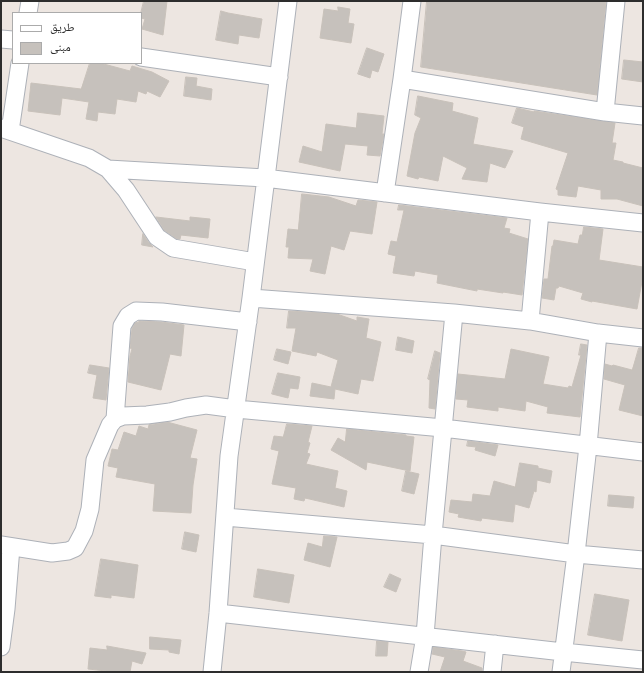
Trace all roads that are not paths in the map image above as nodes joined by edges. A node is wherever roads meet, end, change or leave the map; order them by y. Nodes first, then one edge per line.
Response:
1 (30, 1) edge
2 (288, 1) edge
3 (412, 1) edge
4 (616, 1) edge
5 (28, 12) edge
6 (1, 39) edge
7 (12, 40) edge
8 (142, 57) edge
9 (20, 64) edge
10 (279, 76) junction
11 (402, 79) junction
12 (605, 112) junction
13 (643, 116) edge
14 (6, 129) edge
15 (108, 169) junction
16 (265, 178) junction
17 (385, 193) junction
18 (540, 212) junction
19 (643, 223) edge
20 (255, 262) junction
21 (251, 298) junction
22 (454, 313) junction
23 (530, 321) junction
24 (248, 322) junction
25 (598, 333) junction
26 (643, 338) edge
27 (236, 409) junction
28 (115, 419) junction
29 (443, 428) junction
30 (588, 446) junction
31 (643, 452) edge
32 (225, 518) junction
33 (433, 535) junction
34 (6, 546) edge
35 (576, 554) junction
36 (643, 560) edge
37 (218, 613) junction
38 (425, 636) junction
39 (495, 644) junction
40 (1, 647) edge
41 (564, 652) junction
42 (643, 660) edge
43 (212, 672) edge
44 (418, 672) edge
45 (492, 672) edge
46 (561, 672) edge

1 - 5 street
2 - 10 street
3 - 11 street
4 - 12 street
6 - 7 street
8 - 10 street
9 - 14 street
10 - 16 street
11 - 12 street
11 - 17 street
12 - 13 street
14 - 15 street
15 - 16 street
15 - 20 street
16 - 17 street
16 - 20 street
17 - 18 street
18 - 19 street
18 - 23 street
20 - 21 street
21 - 22 street
21 - 24 street
22 - 23 street
22 - 29 street
23 - 25 street
24 - 27 street
24 - 28 street
25 - 26 street
25 - 30 street
27 - 28 street
27 - 29 street
27 - 32 street
28 - 34 street
29 - 30 street
29 - 33 street
30 - 31 street
30 - 35 street
32 - 33 street
32 - 37 street
33 - 35 street
33 - 38 street
34 - 40 street
35 - 36 street
35 - 41 street
37 - 38 street
37 - 43 street
38 - 39 street
38 - 44 street
39 - 41 street
39 - 45 street
41 - 42 street
41 - 46 street

